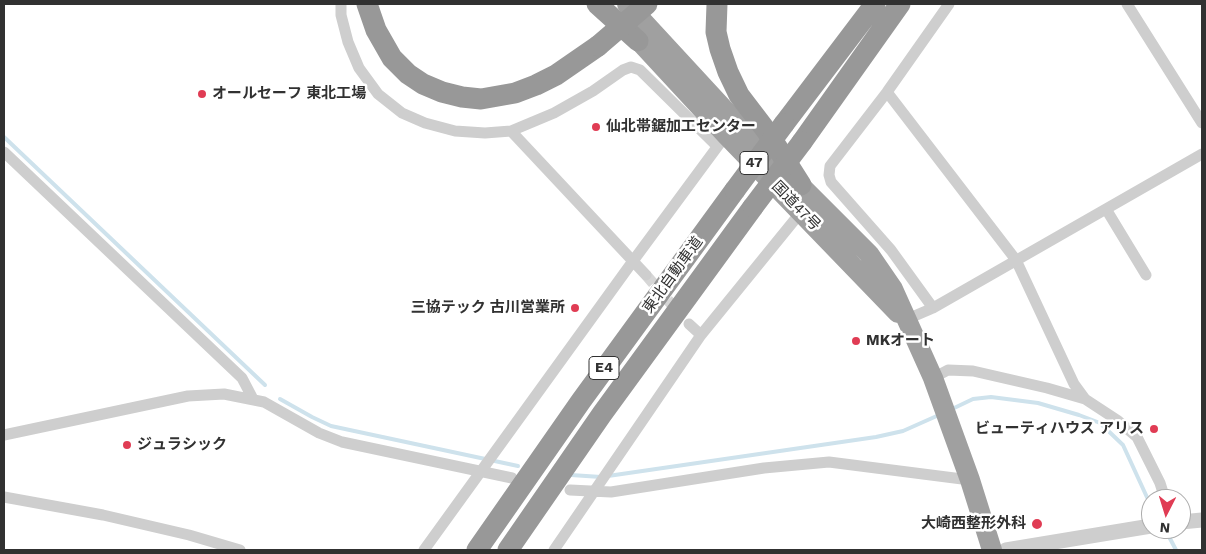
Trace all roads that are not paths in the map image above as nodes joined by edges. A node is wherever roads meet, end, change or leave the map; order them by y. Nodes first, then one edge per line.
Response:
1 (341, 4) edge
2 (367, 4) edge
3 (380, 4) edge
4 (597, 4) edge
5 (606, 4) edge
6 (627, 4) edge
7 (647, 4) edge
8 (717, 4) edge
9 (862, 4) edge
10 (875, 4) edge
11 (900, 4) edge
12 (949, 4) edge
13 (1127, 4) edge
14 (594, 41) junction
15 (638, 41) junction
16 (886, 92) junction
17 (1202, 123) edge
18 (784, 124) junction
19 (511, 131) junction
20 (722, 141) junction
21 (4, 152) edge
22 (1202, 154) edge
23 (801, 185) junction
24 (1106, 209) junction
25 (801, 212) junction
26 (1016, 260) junction
27 (633, 261) junction
28 (646, 275) tunnel mouth
29 (1146, 275) dead end
30 (932, 308) junction
31 (905, 320) junction
32 (689, 324) tunnel mouth
33 (700, 335) junction
34 (936, 385) junction
35 (253, 399) junction
36 (1085, 399) junction
37 (4, 435) edge
38 (488, 464) junction
39 (512, 478) dead end
40 (970, 480) junction
41 (1162, 489) edge
42 (570, 490) dead end
43 (592, 492) junction
44 (4, 497) edge
45 (1141, 528) edge
46 (240, 550) edge
47 (424, 550) edge
48 (477, 550) edge
49 (508, 550) edge
50 (554, 550) edge
51 (992, 550) edge
52 (1006, 550) edge

1 - 19 street
2 - 14 highway
3 - 14 highway
4 - 15 highway
5 - 15 highway, 国道47号 / 47
6 - 14 highway
6 - 23 highway, 国道47号 / 47
7 - 14 highway, bridge
8 - 23 highway
9 - 18 highway
10 - 18 highway, 東北自動車道 / E4
11 - 49 highway, 東北自動車道 / E4, bridge
12 - 16 street
13 - 17 street
15 - 20 highway, 国道47号 / 47
16 - 26 street
16 - 30 street
18 - 48 highway, 東北自動車道 / E4, bridge
19 - 20 street
19 - 27 street
20 - 25 highway, 国道47号 / 47
20 - 27 street
21 - 35 street
22 - 24 street
23 - 31 highway, 国道47号 / 47
24 - 26 street
24 - 29 street
25 - 31 highway, 国道47号 / 47
25 - 33 street
26 - 30 street
26 - 36 street
27 - 28 street
27 - 38 street
30 - 31 street
31 - 34 highway, 国道47号 / 47
32 - 33 street
33 - 43 street
34 - 36 street
34 - 40 highway, 国道47号 / 47
35 - 37 street
35 - 38 street
36 - 41 street
38 - 39 street
38 - 47 street
40 - 43 street
40 - 51 highway, 国道47号 / 47
42 - 43 street
43 - 50 street
44 - 46 street
45 - 52 street

